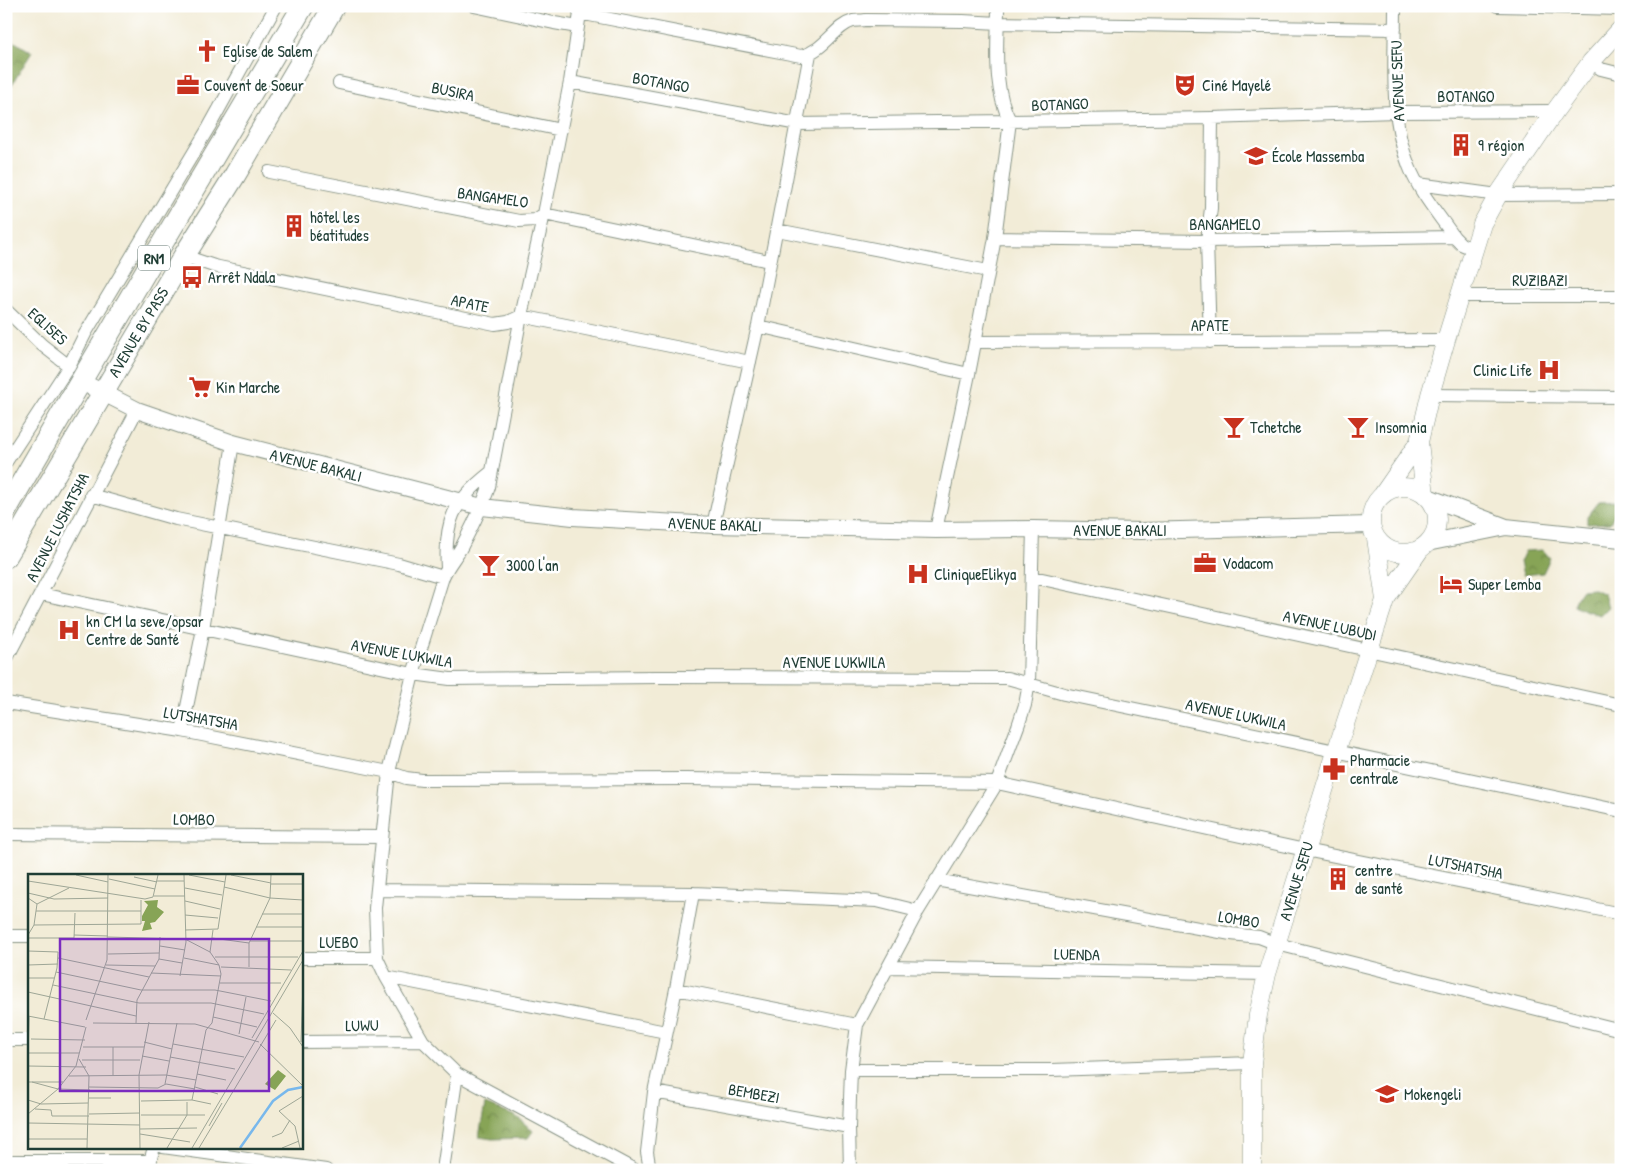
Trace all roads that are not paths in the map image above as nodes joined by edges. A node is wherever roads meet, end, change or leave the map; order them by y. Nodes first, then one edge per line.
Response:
1 (276, 6) edge
2 (303, 6) edge
3 (334, 6) edge
4 (474, 6) edge
5 (998, 6) edge
6 (1395, 6) edge
7 (1497, 6) edge
8 (580, 10) edge
9 (1621, 10) edge
10 (998, 23) junction
11 (578, 27) junction
12 (1395, 29) junction
13 (1621, 29) edge
14 (810, 54) junction
15 (1591, 62) junction
16 (1621, 74) edge
17 (570, 82) junction
18 (339, 83) dead end
19 (1396, 112) junction
20 (1555, 112) junction
21 (1212, 118) junction
22 (1010, 121) junction
23 (798, 124) junction
24 (560, 130) junction
25 (233, 140) junction
26 (269, 172) dead end
27 (1418, 184) junction
28 (1621, 194) edge
29 (1498, 195) junction
30 (544, 214) junction
31 (777, 230) junction
32 (995, 238) junction
33 (1454, 238) junction
34 (1207, 241) junction
35 (1473, 249) junction
36 (184, 256) junction
37 (769, 261) junction
38 (988, 272) junction
39 (1460, 296) junction
40 (1621, 296) edge
41 (6, 310) edge
42 (522, 316) junction
43 (758, 326) junction
44 (1446, 340) junction
45 (975, 342) junction
46 (1210, 342) junction
47 (750, 362) junction
48 (74, 374) junction
49 (969, 374) junction
50 (103, 392) junction
51 (1430, 395) junction
52 (1621, 397) edge
53 (137, 410) junction
54 (1419, 442) junction
55 (233, 443) junction
56 (6, 462) edge
57 (490, 473) junction
58 (1383, 494) junction
59 (91, 495) junction
60 (1427, 496) junction
61 (460, 502) junction
62 (482, 507) junction
63 (6, 510) edge
64 (713, 525) junction
65 (1506, 527) junction
66 (219, 528) junction
67 (1034, 529) junction
68 (936, 530) junction
69 (1374, 531) junction
70 (1621, 540) edge
71 (1424, 545) junction
72 (6, 557) edge
73 (445, 572) junction
74 (1033, 577) junction
75 (41, 594) junction
76 (1385, 600) junction
77 (203, 629) junction
78 (1368, 650) junction
79 (6, 660) edge
80 (413, 674) junction
81 (1029, 683) junction
82 (6, 703) edge
83 (1621, 705) edge
84 (182, 731) junction
85 (1336, 752) junction
86 (389, 772) junction
87 (998, 783) junction
88 (1621, 811) edge
89 (6, 834) edge
90 (382, 837) junction
91 (1305, 850) junction
92 (936, 880) junction
93 (377, 890) junction
94 (693, 892) junction
95 (918, 911) junction
96 (1621, 914) edge
97 (6, 936) edge
98 (28, 936) edge
99 (1278, 944) junction
100 (302, 958) edge
101 (377, 958) junction
102 (888, 967) junction
103 (1267, 974) junction
104 (386, 978) junction
105 (676, 989) junction
106 (857, 1025) junction
107 (1621, 1030) edge
108 (666, 1032) junction
109 (6, 1040) edge
110 (28, 1040) edge
111 (423, 1040) junction
112 (302, 1042) edge
113 (1252, 1063) junction
114 (852, 1070) junction
115 (458, 1074) junction
116 (654, 1092) junction
117 (849, 1127) junction
118 (154, 1148) edge
119 (171, 1148) edge
120 (6, 1161) edge
121 (149, 1166) edge
122 (326, 1170) edge
123 (443, 1170) edge
124 (635, 1170) edge
125 (650, 1170) edge
126 (850, 1170) edge
127 (1252, 1170) edge

1 - 25 street
2 - 25 highway, AVENUE BY PASS / RN1
3 - 25 highway, AVENUE BY PASS / RN1
4 - 11 street
5 - 10 street
6 - 12 street, AVENUE SEFU
7 - 9 street
8 - 11 street
8 - 14 street
10 - 12 street
10 - 14 street
10 - 22 street
11 - 17 street
12 - 19 street, AVENUE SEFU
13 - 15 main road
14 - 23 street
15 - 16 street
15 - 20 main road
17 - 23 street, BOTANGO
17 - 24 street
18 - 24 street, BUSIRA
19 - 20 street, BOTANGO
19 - 21 street, BOTANGO
19 - 27 street, AVENUE SEFU
20 - 29 main road
21 - 22 street, BOTANGO
21 - 34 street
22 - 23 street, BOTANGO
22 - 32 street
23 - 31 street
24 - 30 street
25 - 36 highway, AVENUE BY PASS / RN1
25 - 48 highway, AVENUE BY PASS / RN1
26 - 30 street, BANGAMELO
27 - 29 street
27 - 33 street, AVENUE SEFU
28 - 29 street
29 - 35 main road
30 - 37 street, BANGAMELO
30 - 42 street
31 - 37 street
31 - 38 street
32 - 34 street, BANGAMELO
32 - 38 street
33 - 34 street, BANGAMELO
33 - 35 street, AVENUE SEFU
34 - 46 street
35 - 39 main road
36 - 42 street, APATE
36 - 50 highway, AVENUE BY PASS / RN1
37 - 43 street
38 - 45 street
39 - 40 street, RUZIBAZI
39 - 44 main road
41 - 48 street, EGLISES
42 - 47 street, APATE
42 - 57 street
43 - 47 street
43 - 49 street
44 - 46 street, APATE
44 - 51 main road
45 - 46 street, APATE
45 - 49 street
47 - 64 street
48 - 50 street, AVENUE BAKALI
48 - 56 street
48 - 63 highway, AVENUE BY PASS / RN1
49 - 68 street
50 - 53 street, AVENUE BAKALI
50 - 72 highway, AVENUE BY PASS / RN1
51 - 52 street
51 - 54 main road
53 - 55 street, AVENUE BAKALI
53 - 59 street, AVENUE LUSHATSHA
54 - 58 main road
54 - 60 main road
55 - 61 street, AVENUE BAKALI
55 - 66 street
57 - 61 street
57 - 62 street
58 - 60 main road
58 - 69 main road
59 - 66 street
59 - 75 street, AVENUE LUSHATSHA
60 - 65 street
60 - 71 main road
61 - 62 street, AVENUE BAKALI
61 - 73 street
62 - 64 street, AVENUE BAKALI
62 - 73 street
64 - 68 street, AVENUE BAKALI
65 - 70 street
65 - 71 street
66 - 73 street
66 - 77 street
67 - 68 street, AVENUE BAKALI
67 - 69 street, AVENUE BAKALI
67 - 74 street
69 - 71 main road
69 - 76 main road, AVENUE SEFU
71 - 76 main road, AVENUE SEFU
73 - 80 street
74 - 78 street, AVENUE LUBUDI
74 - 81 street
75 - 77 street, AVENUE LUKWILA
75 - 79 street, AVENUE LUSHATSHA
76 - 78 main road, AVENUE SEFU
77 - 80 street, AVENUE LUKWILA
77 - 84 street
78 - 83 street, AVENUE LUBUDI
78 - 85 main road, AVENUE SEFU
80 - 81 street, AVENUE LUKWILA
80 - 86 street
81 - 85 street, AVENUE LUKWILA
81 - 87 street
82 - 84 street, LUTSHATSHA
84 - 86 street, LUTSHATSHA
85 - 88 street, AVENUE LUKWILA
85 - 91 main road, AVENUE SEFU
86 - 87 street, LUTSHATSHA
86 - 90 street
87 - 91 street, LUTSHATSHA
87 - 92 street
89 - 90 street, LOMBO
90 - 93 street
91 - 96 street, LUTSHATSHA
91 - 99 main road, AVENUE SEFU
92 - 95 street
92 - 99 street, LOMBO
93 - 94 street
93 - 101 street
94 - 95 street
94 - 105 street
95 - 102 street
97 - 98 street
99 - 103 main road, AVENUE SEFU
99 - 107 street, LOMBO
100 - 101 street, LUEBO
101 - 104 street
102 - 103 street, LUENDA
102 - 106 street
103 - 113 main road, AVENUE SEFU
104 - 108 street
104 - 111 street
105 - 106 street
105 - 108 street
106 - 114 street
108 - 116 street
109 - 110 street
111 - 112 street, LUWU
111 - 115 street
113 - 114 street
113 - 127 main road, AVENUE SEFU
114 - 117 street
115 - 123 street
115 - 124 street
116 - 117 street, BEMBEZI
116 - 125 street
117 - 126 street
118 - 121 street
119 - 122 street
120 - 121 street

